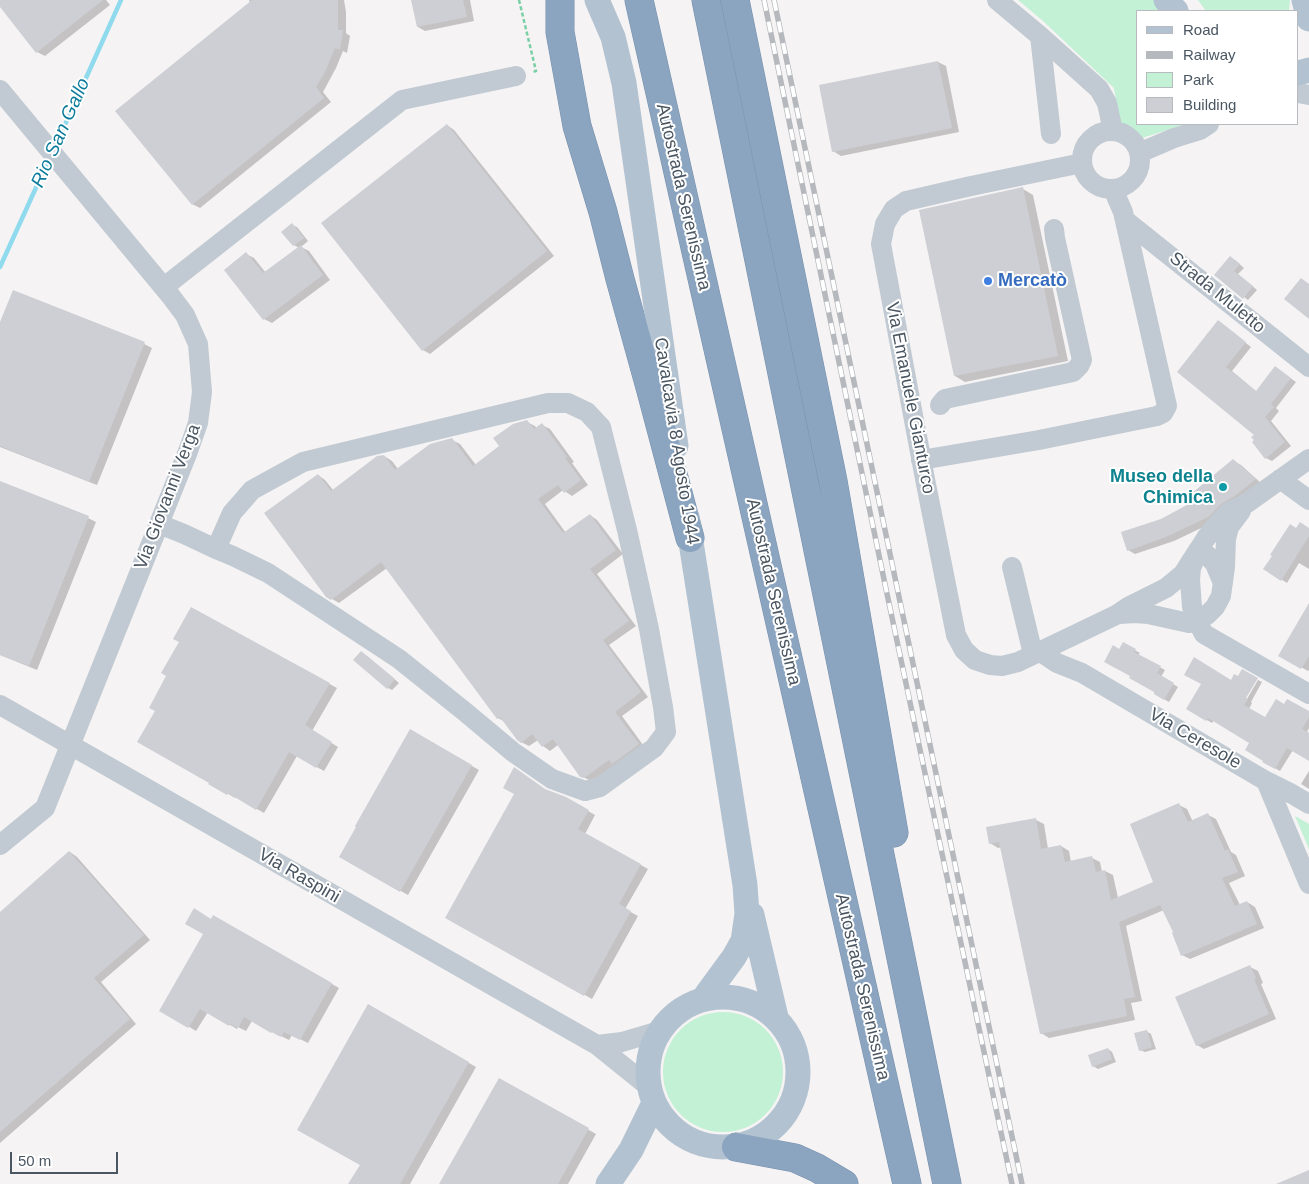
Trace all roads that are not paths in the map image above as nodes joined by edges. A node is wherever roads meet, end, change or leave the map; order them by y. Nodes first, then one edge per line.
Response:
1 (560, 0) edge
2 (597, 0) edge
3 (639, 0) edge
4 (706, 0) edge
5 (735, 0) edge
6 (997, 0) edge
7 (1166, 0) edge
8 (1175, 10) edge
9 (1040, 36) junction
10 (516, 76) road end
11 (0, 90) edge
12 (1208, 125) edge
13 (1113, 131) junction
14 (1051, 134) dead end
15 (1139, 153) junction
16 (1082, 163) junction
17 (1120, 186) junction
18 (1124, 216) junction
19 (1054, 229) dead end
20 (164, 287) junction
21 (1309, 367) edge
22 (940, 405) dead end
23 (1309, 459) edge
24 (921, 460) junction
25 (1280, 479) junction
26 (1309, 500) edge
27 (1247, 503) junction
28 (159, 524) junction
29 (690, 538) junction
30 (216, 549) junction
31 (1199, 549) junction
32 (1012, 567) dead end
33 (1223, 583) junction
34 (1116, 615) junction
35 (1197, 621) junction
36 (1082, 631) junction
37 (1036, 653) junction
38 (1082, 673) junction
39 (1309, 694) edge
40 (0, 705) edge
41 (70, 745) junction
42 (1266, 781) junction
43 (1309, 804) edge
44 (0, 846) edge
45 (1309, 884) edge
46 (745, 886) junction
47 (704, 998) junction
48 (776, 1017) junction
49 (659, 1031) junction
50 (598, 1045) junction
51 (652, 1095) junction
52 (683, 1136) junction
53 (736, 1146) junction
54 (631, 1150) junction
55 (608, 1184) edge
56 (844, 1184) edge
57 (907, 1184) edge
58 (947, 1184) edge
59 (955, 1184) edge

1 - 29 highway
2 - 29 main road, Cavalcavia 8 Agosto 1944
3 - 57 highway, Autostrada Serenissima
4 - 58 highway
5 - 59 highway
6 - 9 street
7 - 8 main road
9 - 13 street
9 - 14 street
10 - 20 street
11 - 20 street, Via Giovanni Verga
12 - 15 street
13 - 15 street
13 - 16 street
15 - 17 street
16 - 17 street
16 - 24 street, Via Emanuele Gianturco
17 - 18 street
18 - 21 street, Strada Muletto
18 - 24 street
19 - 22 street
20 - 28 street, Via Giovanni Verga
23 - 25 street
24 - 37 street, Via Emanuele Gianturco
25 - 26 street
25 - 27 street
27 - 31 street
27 - 33 street
28 - 30 street
28 - 41 street, Via Giovanni Verga
29 - 46 main road, Cavalcavia 8 Agosto 1944
30 - 30 street
31 - 33 street
31 - 34 street
31 - 35 street
32 - 37 street
33 - 35 street
34 - 35 street
34 - 36 street
35 - 39 street
36 - 37 street, Via Emanuele Gianturco
36 - 38 street
37 - 38 street, Via Ceresole
38 - 42 street, Via Ceresole
40 - 41 street, Via Raspini
41 - 44 street, Via Giovanni Verga
41 - 50 street, Via Raspini
42 - 43 street, Via Ceresole
42 - 45 street
46 - 47 main road, Cavalcavia 8 Agosto 1944
46 - 48 main road, Cavalcavia 8 Agosto 1944
47 - 48 main road
47 - 49 main road
48 - 53 main road
49 - 50 street
49 - 51 main road
50 - 51 street, Via Raspini
51 - 52 main road
51 - 54 main road
52 - 53 main road
52 - 54 main road
53 - 56 highway
54 - 55 main road

